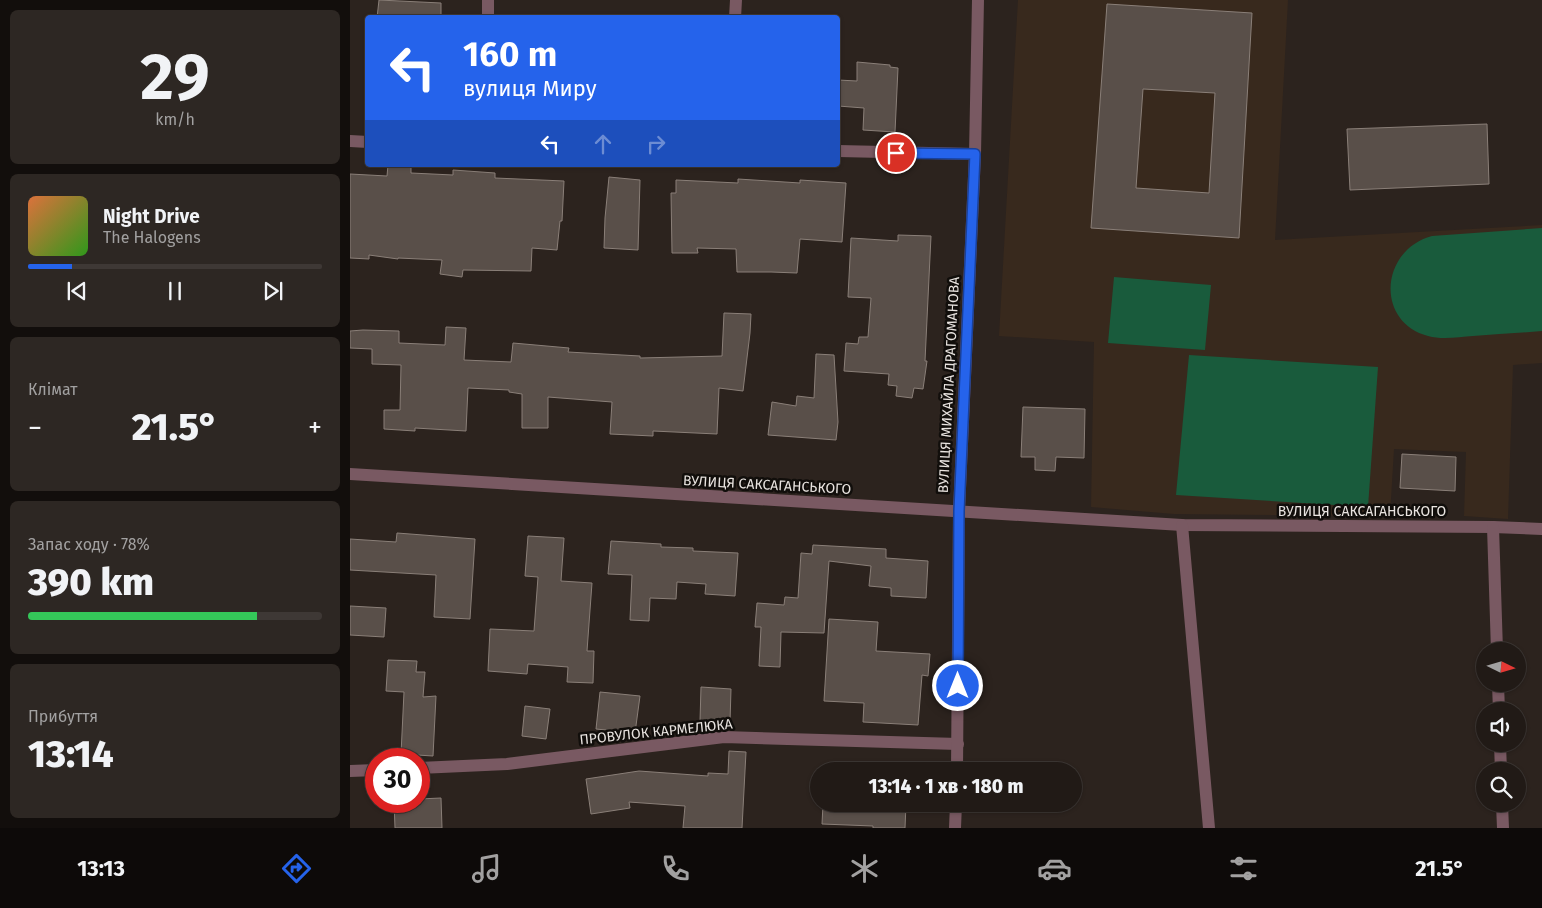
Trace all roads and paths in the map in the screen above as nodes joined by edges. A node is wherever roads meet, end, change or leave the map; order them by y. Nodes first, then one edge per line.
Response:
1 (488, 0) edge
2 (736, 0) edge
3 (978, 0) edge
4 (488, 15) edge
5 (736, 15) edge
6 (350, 141) edge
7 (365, 142) edge
8 (840, 152) edge
9 (975, 154) junction
10 (350, 474) edge
11 (959, 511) junction
12 (1182, 525) junction
13 (1493, 527) junction
14 (1542, 529) edge
15 (1497, 642) edge
16 (958, 744) junction
17 (957, 762) edge
18 (430, 767) edge
19 (365, 770) edge
20 (350, 771) edge
21 (956, 812) edge
22 (1502, 812) edge
23 (955, 828) edge
24 (1209, 828) edge
25 (1503, 828) edge

1 - 4 street
2 - 5 street
3 - 9 street, ВУЛИЦЯ МИХАЙЛА ДРАГОМАНОВА
6 - 7 street
8 - 9 street
9 - 11 street, ВУЛИЦЯ МИХАЙЛА ДРАГОМАНОВА
10 - 11 street, ВУЛИЦЯ САКСАГАНСЬКОГО
11 - 12 street, ВУЛИЦЯ САКСАГАНСЬКОГО
11 - 16 street, ВУЛИЦЯ МИХАЙЛА ДРАГОМАНОВА
12 - 13 street, ВУЛИЦЯ САКСАГАНСЬКОГО
12 - 24 street
13 - 14 street, ВУЛИЦЯ САКСАГАНСЬКОГО
13 - 15 street
16 - 17 street, ВУЛИЦЯ МИХАЙЛА ДРАГОМАНОВА
16 - 18 street, ПРОВУЛОК КАРМЕЛЮКА
19 - 20 street
21 - 23 street
22 - 25 street

